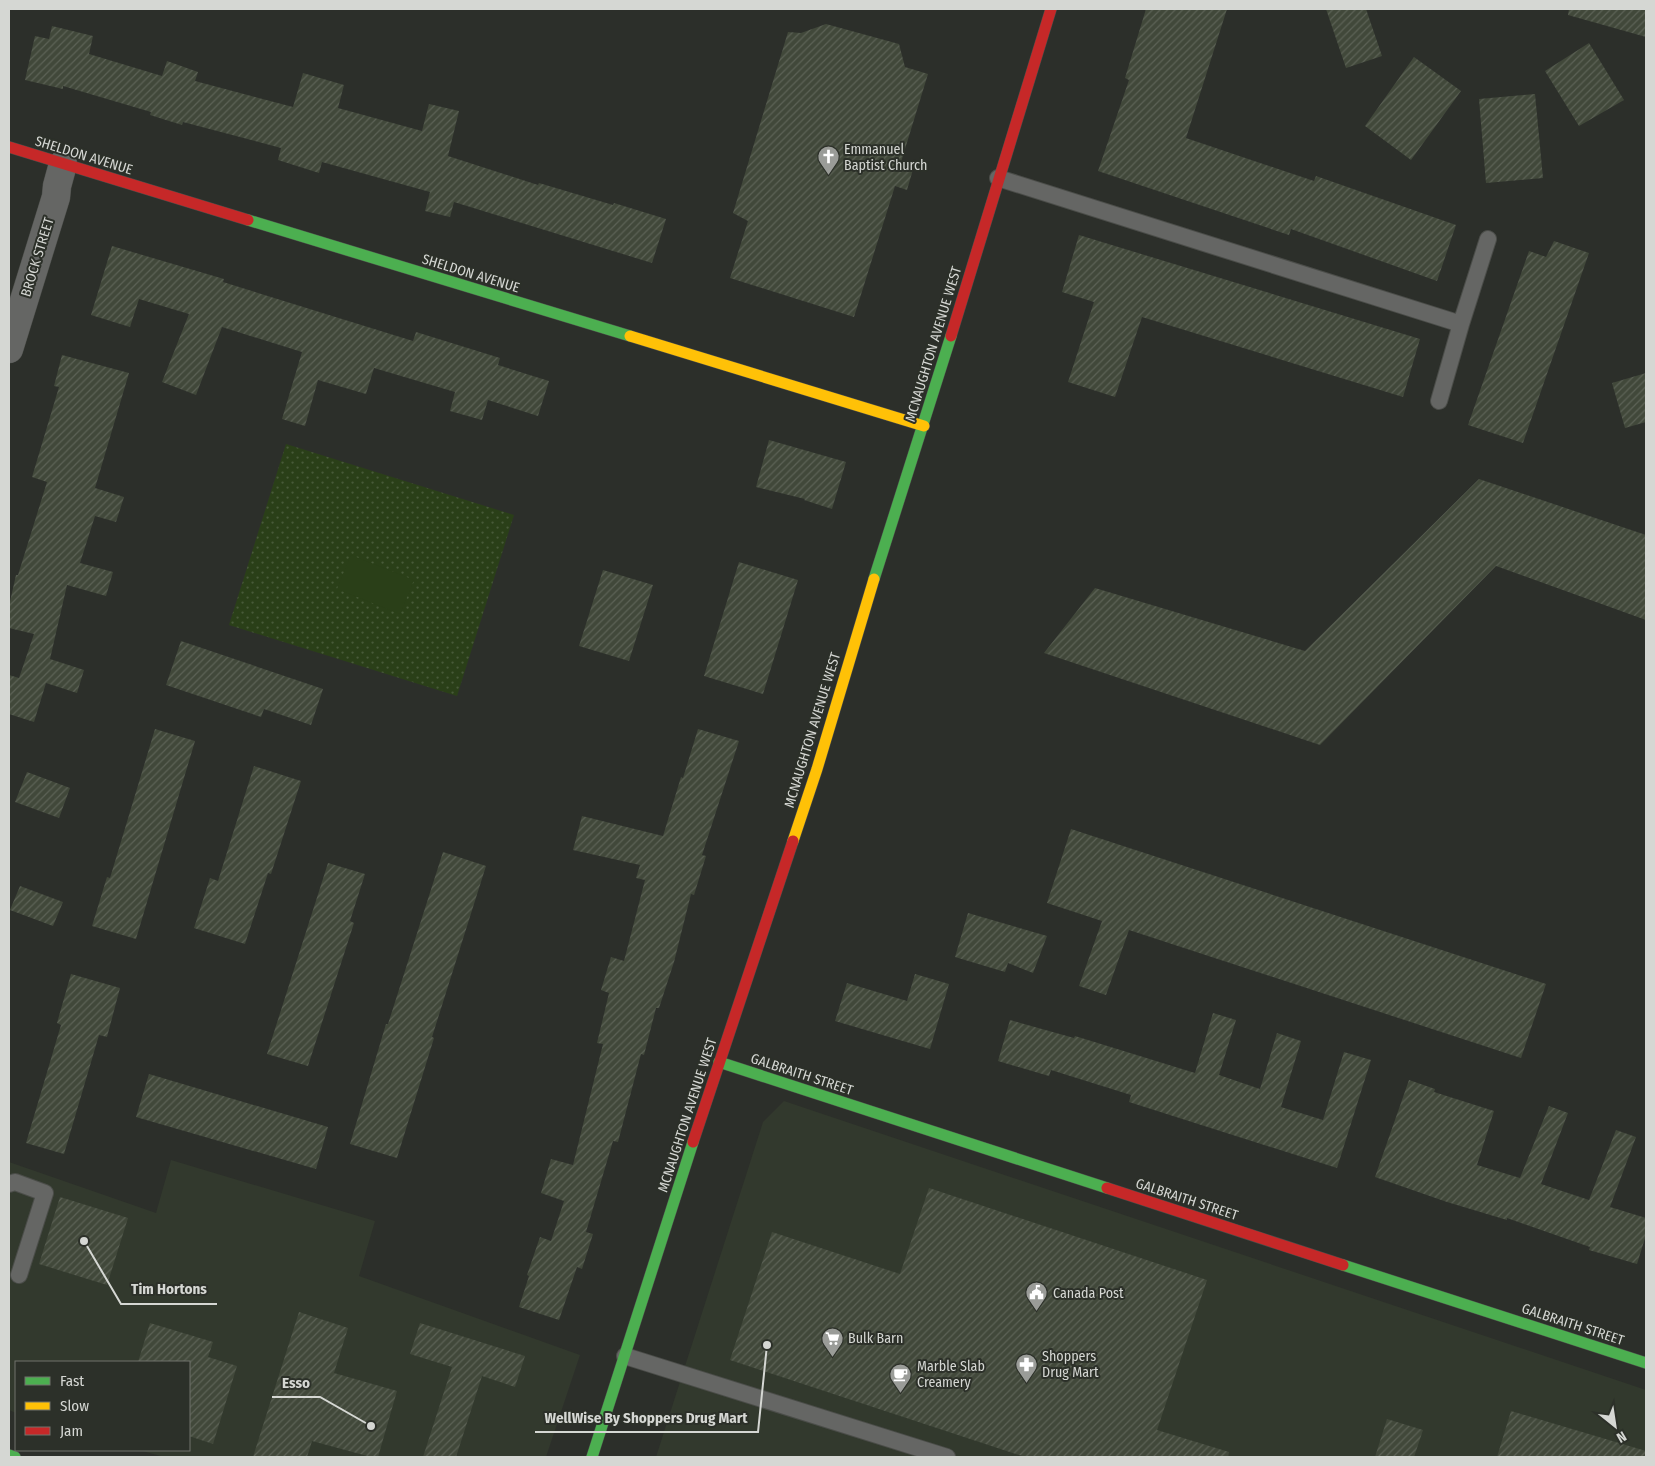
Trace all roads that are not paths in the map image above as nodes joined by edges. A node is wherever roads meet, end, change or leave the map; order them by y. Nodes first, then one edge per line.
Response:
1 (1051, 9) edge
2 (9, 147) edge
3 (62, 164) junction
4 (998, 178) junction
5 (1488, 239) dead end
6 (1461, 324) junction
7 (9, 349) edge
8 (1439, 402) dead end
9 (924, 426) junction
10 (719, 1062) junction
11 (9, 1184) edge
12 (19, 1275) dead end
13 (625, 1356) junction
14 (1646, 1363) edge
15 (9, 1455) edge
16 (16, 1457) edge
17 (592, 1457) edge
18 (947, 1457) edge

1 - 4 street, MCNAUGHTON AVENUE WEST
2 - 3 street, SHELDON AVENUE
3 - 7 street, BROCK STREET
3 - 9 street, SHELDON AVENUE
4 - 6 lane
4 - 9 street, MCNAUGHTON AVENUE WEST
5 - 6 lane
6 - 8 lane
9 - 10 street, MCNAUGHTON AVENUE WEST
10 - 13 street, MCNAUGHTON AVENUE WEST
10 - 14 street, GALBRAITH STREET
11 - 12 lane
13 - 17 street, MCNAUGHTON AVENUE WEST
13 - 18 lane
15 - 16 street

